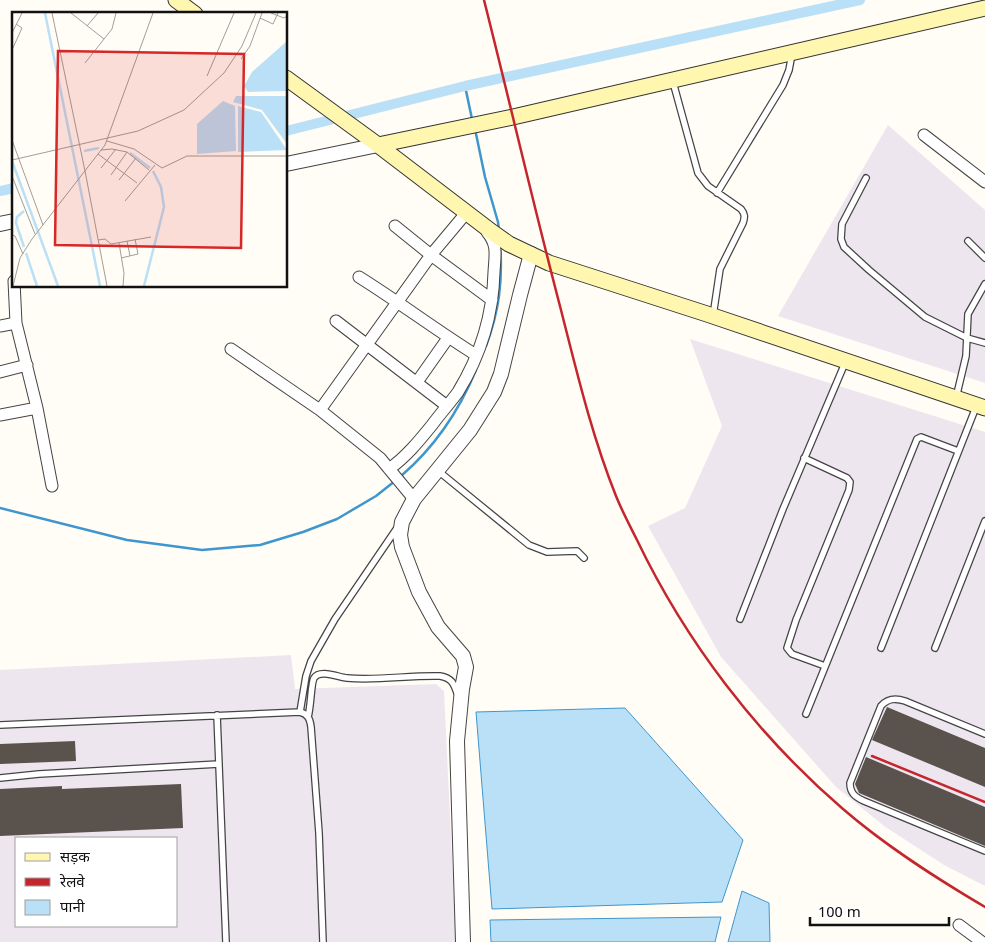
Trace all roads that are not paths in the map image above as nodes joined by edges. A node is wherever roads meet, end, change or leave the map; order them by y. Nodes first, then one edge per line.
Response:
1 (176, 0) edge
2 (985, 8) edge
3 (192, 12) edge
4 (792, 52) junction
5 (288, 79) edge
6 (672, 80) junction
7 (924, 135) dead end
8 (373, 141) junction
9 (288, 163) edge
10 (866, 178) dead end
11 (985, 182) edge
12 (717, 193) junction
13 (467, 212) junction
14 (396, 226) dead end
15 (486, 227) junction
16 (968, 241) dead end
17 (531, 254) junction
18 (431, 255) junction
19 (985, 258) edge
20 (359, 277) dead end
21 (985, 284) edge
22 (14, 288) edge
23 (492, 300) junction
24 (398, 301) junction
25 (713, 316) junction
26 (336, 321) dead end
27 (16, 323) junction
28 (0, 326) edge
29 (448, 338) junction
30 (967, 338) junction
31 (985, 343) edge
32 (366, 345) junction
33 (231, 349) dead end
34 (476, 355) junction
35 (846, 361) junction
36 (27, 365) junction
37 (0, 372) edge
38 (417, 382) junction
39 (956, 398) junction
40 (447, 406) junction
41 (981, 406) edge
42 (37, 408) junction
43 (320, 410) junction
44 (0, 415) edge
45 (958, 451) junction
46 (804, 458) junction
47 (437, 470) junction
48 (391, 472) junction
49 (52, 486) dead end
50 (414, 499) junction
51 (985, 521) edge
52 (402, 522) junction
53 (584, 558) dead end
54 (740, 619) dead end
55 (881, 648) dead end
56 (935, 648) dead end
57 (825, 666) junction
58 (460, 702) junction
59 (300, 712) junction
60 (806, 714) dead end
61 (217, 715) junction
62 (308, 717) junction
63 (0, 725) edge
64 (985, 734) edge
65 (219, 764) junction
66 (0, 778) edge
67 (985, 851) edge
68 (958, 925) dead end
69 (226, 942) edge
70 (323, 942) edge
71 (464, 942) edge
72 (982, 942) edge

1 - 3 main road
2 - 4 main road
4 - 6 main road
4 - 12 lane
5 - 8 main road
6 - 8 main road
6 - 12 lane
7 - 11 street
8 - 9 street
8 - 13 main road
10 - 30 lane
12 - 25 lane
13 - 15 main road
13 - 18 street
14 - 18 street
15 - 17 main road
15 - 23 street
16 - 19 lane
17 - 25 main road
17 - 47 street
18 - 23 street
18 - 24 street
20 - 24 street
21 - 30 lane
22 - 27 street
23 - 34 street
24 - 29 street
24 - 32 street
25 - 35 main road
26 - 32 street
27 - 28 street
27 - 36 street
29 - 34 street
29 - 38 street
30 - 31 lane
30 - 39 lane
32 - 38 street
32 - 43 street
33 - 43 street
34 - 40 street
35 - 39 main road
35 - 46 lane
36 - 37 street
36 - 42 street
38 - 40 street
39 - 41 main road
40 - 48 street
41 - 45 lane
42 - 44 street
42 - 49 street
43 - 48 street
45 - 55 lane
45 - 57 lane
46 - 54 lane
46 - 57 lane
47 - 50 street
47 - 53 lane
48 - 50 street
50 - 52 street
51 - 56 lane
52 - 58 street
52 - 59 lane
57 - 60 lane
58 - 62 lane
58 - 71 street
59 - 61 lane
59 - 62 lane
61 - 63 lane
61 - 65 lane
62 - 70 lane
64 - 67 lane
65 - 66 lane
65 - 69 lane
68 - 72 street

